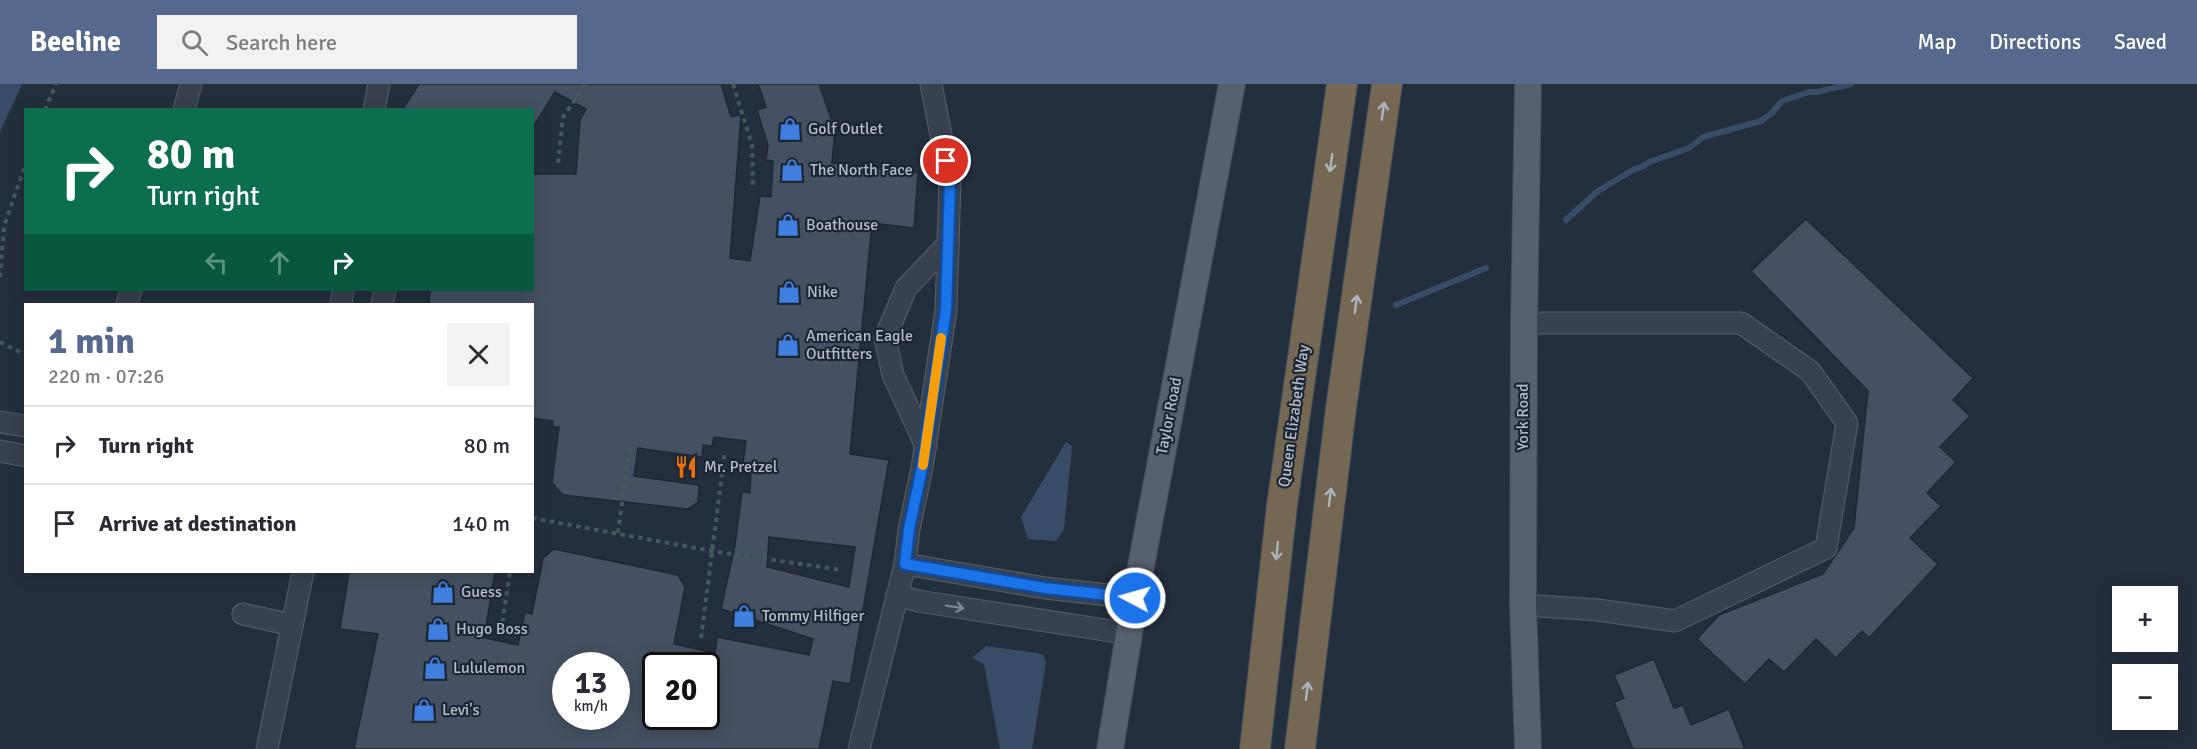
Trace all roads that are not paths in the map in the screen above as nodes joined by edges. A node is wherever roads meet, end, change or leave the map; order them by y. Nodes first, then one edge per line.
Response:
1 (191, 84) edge
2 (379, 84) edge
3 (931, 84) edge
4 (1232, 84) edge
5 (1342, 84) edge
6 (1387, 84) edge
7 (1528, 84) edge
8 (185, 108) edge
9 (374, 108) edge
10 (948, 244) junction
11 (1524, 323) junction
12 (0, 422) edge
13 (24, 426) edge
14 (926, 447) junction
15 (0, 451) edge
16 (24, 456) edge
17 (905, 564) junction
18 (303, 573) edge
19 (897, 595) junction
20 (1135, 598) junction
21 (1523, 605) junction
22 (243, 614) dead end
23 (292, 625) junction
24 (1130, 634) junction
25 (267, 749) edge
26 (859, 749) edge
27 (1110, 749) edge
28 (1255, 749) edge
29 (1300, 749) edge
30 (1528, 749) edge

1 - 8 street
2 - 9 street
3 - 10 street
4 - 20 main road, Taylor Road
5 -> 28 highway, Queen Elizabeth Way
29 -> 6 highway
7 - 11 main road, York Road
10 - 14 street
10 - 14 street
11 - 21 main road, York Road
11 - 21 street
12 - 13 street
14 - 17 street
15 - 16 street
17 - 19 street
17 - 20 street
18 - 23 street
19 -> 24 street
19 - 26 street
20 - 24 main road, Taylor Road
21 - 30 main road, York Road
22 - 23 street
23 - 25 street
24 - 27 main road, Taylor Road

